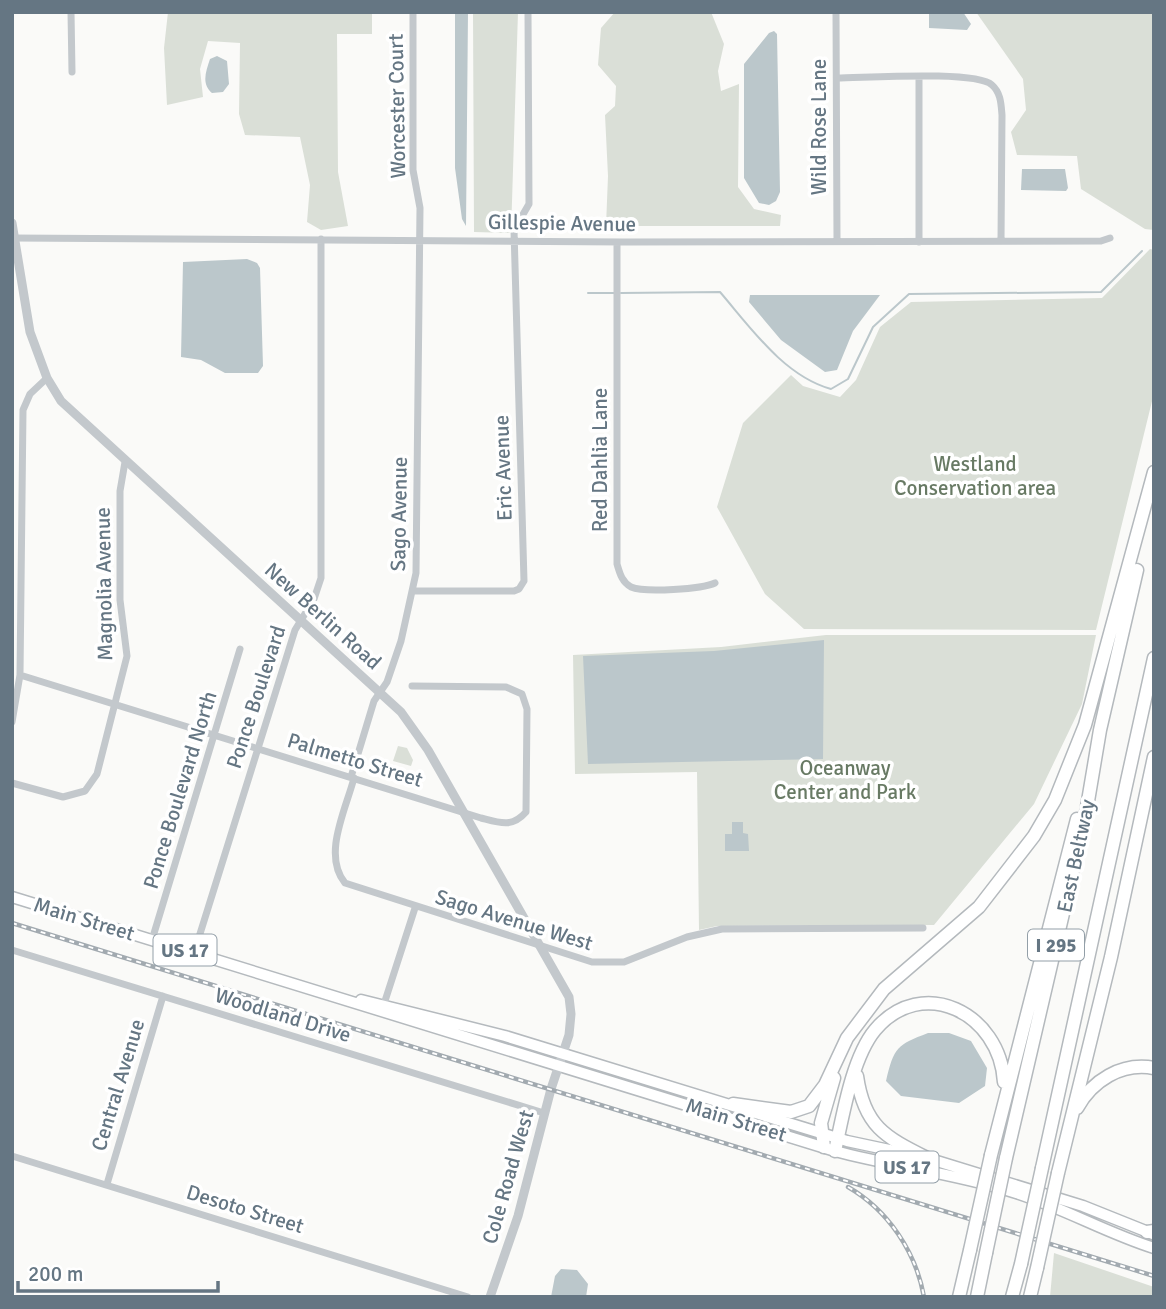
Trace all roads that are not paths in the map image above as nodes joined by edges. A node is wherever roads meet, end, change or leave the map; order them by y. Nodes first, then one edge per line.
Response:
1 (71, 12) edge
2 (413, 12) edge
3 (528, 12) edge
4 (836, 12) edge
5 (72, 72) dead end
6 (919, 77) junction
7 (837, 78) junction
8 (12, 223) edge
9 (13, 237) edge
10 (1110, 237) dead end
11 (321, 239) junction
12 (418, 240) junction
13 (514, 240) junction
14 (837, 241) junction
15 (1002, 241) junction
16 (617, 242) junction
17 (919, 242) junction
18 (47, 378) junction
19 (125, 461) junction
20 (1154, 472) edge
21 (1154, 496) edge
22 (715, 583) dead end
23 (414, 591) junction
24 (300, 618) junction
25 (16, 640) edge
26 (240, 649) dead end
27 (1154, 658) edge
28 (20, 675) junction
29 (412, 686) dead end
30 (380, 692) junction
31 (116, 705) junction
32 (12, 722) edge
33 (1100, 730) junction
34 (214, 735) junction
35 (257, 748) junction
36 (1154, 757) edge
37 (353, 778) junction
38 (12, 783) edge
39 (464, 811) junction
40 (345, 883) joint
41 (12, 897) edge
42 (415, 908) junction
43 (923, 928) dead end
44 (152, 940) junction
45 (541, 945) junction
46 (12, 950) edge
47 (194, 953) junction
48 (317, 991) junction
49 (163, 996) junction
50 (384, 1004) junction
51 (847, 1038) junction
52 (564, 1054) junction
53 (559, 1066) junction
54 (1154, 1068) edge
55 (856, 1073) junction
56 (1004, 1096) junction
57 (733, 1104) junction
58 (544, 1113) junction
59 (1070, 1121) junction
60 (830, 1143) junction
61 (12, 1156) edge
62 (927, 1158) junction
63 (107, 1184) junction
64 (1152, 1232) edge
65 (1154, 1248) edge
66 (468, 1297) edge
67 (490, 1297) edge
68 (959, 1297) edge
69 (977, 1297) edge
70 (1012, 1297) edge
71 (1030, 1297) edge

1 - 5 street
2 - 12 street, Worcester Court
3 - 13 street
4 - 7 street, Wild Rose Lane
6 - 7 street
6 - 15 street
6 - 17 street
7 - 14 street, Wild Rose Lane
8 - 9 street, New Berlin Road
9 - 11 street, Gillespie Avenue
9 - 18 street, New Berlin Road
10 - 15 street, Gillespie Avenue
11 - 12 street, Gillespie Avenue
11 - 24 street, Ponce Boulevard
12 - 13 street, Gillespie Avenue
12 - 23 street, Sago Avenue
13 - 16 street, Gillespie Avenue
13 - 23 street, Eric Avenue
14 - 16 street, Gillespie Avenue
14 - 17 street, Gillespie Avenue
15 - 17 street, Gillespie Avenue
16 - 22 street, Red Dahlia Lane
18 - 19 street, New Berlin Road
18 - 25 street
19 - 24 street, New Berlin Road
19 - 31 street, Magnolia Avenue
20 - 51 highway
21 - 33 highway, East Beltway / I 295
23 - 30 street, Sago Avenue
24 - 30 street, New Berlin Road
24 - 35 street, Ponce Boulevard
25 - 28 street
26 - 34 street, Ponce Boulevard North
27 - 70 highway, East Beltway / I 295, bridge
28 - 31 street, Palmetto Street
28 - 32 street
29 - 39 street, Palmetto Street
30 - 37 street, Sago Avenue
30 - 39 street, New Berlin Road
31 - 34 street, Palmetto Street
31 - 38 street, Magnolia Avenue
33 - 56 highway
33 - 69 highway, East Beltway / I 295, bridge
34 - 35 street, Palmetto Street
34 - 44 street, Ponce Boulevard North
35 - 37 street, Palmetto Street
35 - 47 street, Ponce Boulevard
36 - 59 highway
37 - 39 street, Palmetto Street
37 - 40 street, Sago Avenue
39 - 45 street, New Berlin Road
40 - 42 street, Sago Avenue West
41 - 44 main road, Main Street / US 17
42 - 45 street, Sago Avenue West
42 - 50 street
43 - 45 street, Sago Avenue West
44 - 47 main road, Main Street / US 17
45 - 52 street, New Berlin Road
46 - 49 street, Woodland Drive
47 - 48 main road, Main Street / US 17
48 - 50 main road, Main Street / US 17
48 - 53 main road, Main Street / US 17
49 - 58 street, Woodland Drive
49 - 63 street, Central Avenue
50 - 52 main road, Main Street / US 17
51 - 57 highway
51 - 60 highway
52 - 53 street, New Berlin Road
52 - 57 main road, Main Street / US 17
53 - 58 street, Cole Road West
53 - 60 main road, Main Street / US 17
54 - 59 highway
55 - 56 highway
55 - 60 highway
55 - 62 highway
56 - 68 highway, bridge
57 - 60 main road, Main Street / US 17
58 - 67 street, Cole Road West
59 - 71 highway, bridge
60 - 62 main road, Main Street / US 17
60 - 65 main road, Main Street / US 17
61 - 63 street, Desoto Street
62 - 64 main road, Main Street / US 17
63 - 66 street, Desoto Street

